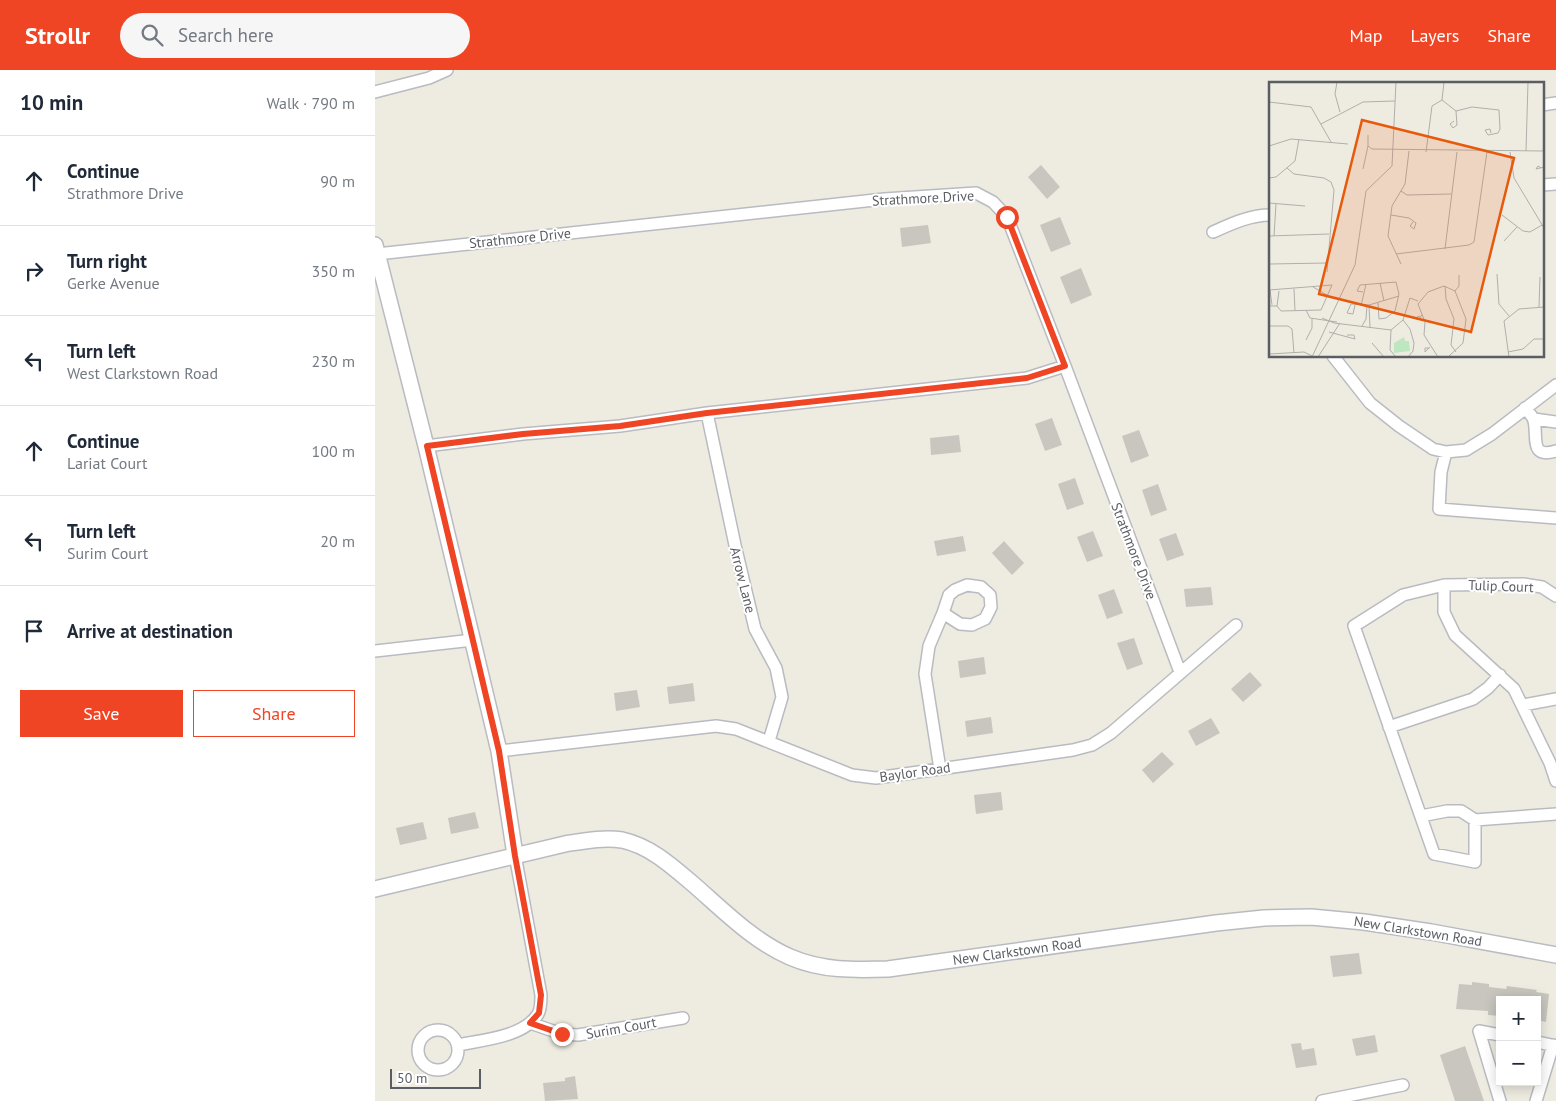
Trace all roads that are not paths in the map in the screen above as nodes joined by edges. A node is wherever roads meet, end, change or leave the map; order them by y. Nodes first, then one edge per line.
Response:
1 (447, 70) edge
2 (375, 92) edge
3 (1556, 103) edge
4 (1543, 104) edge
5 (1556, 184) edge
6 (1543, 185) edge
7 (1269, 215) edge
8 (1213, 232) dead end
9 (376, 249) edge
10 (1335, 358) edge
11 (1065, 366) junction
12 (1556, 385) edge
13 (1525, 408) junction
14 (707, 413) junction
15 (1534, 419) junction
16 (1556, 422) edge
17 (427, 446) junction
18 (1556, 451) edge
19 (1446, 452) junction
20 (1556, 518) edge
21 (1444, 585) junction
22 (1556, 596) edge
23 (943, 613) dead end
24 (1236, 625) dead end
25 (473, 640) junction
26 (375, 651) edge
27 (1180, 672) junction
28 (1500, 675) junction
29 (1556, 688) edge
30 (1553, 699) edge
31 (1523, 705) junction
32 (1389, 726) junction
33 (769, 741) junction
34 (499, 751) junction
35 (1553, 763) edge
36 (939, 769) junction
37 (1556, 778) edge
38 (1556, 814) edge
39 (1421, 816) junction
40 (1475, 820) junction
41 (515, 856) junction
42 (375, 889) edge
43 (1556, 955) edge
44 (683, 1018) dead end
45 (530, 1023) junction
46 (1496, 1034) edge
47 (1541, 1043) edge
48 (458, 1045) dead end
49 (1554, 1046) edge
50 (1403, 1085) dead end
51 (1347, 1099) edge
52 (1322, 1101) edge
53 (1500, 1101) edge
54 (1536, 1101) edge

1 - 2 street
3 - 4 street
5 - 6 street
7 - 8 street
9 - 11 street, Strathmore Drive
9 - 17 street
10 - 19 street
11 - 14 street
11 - 27 street, Strathmore Drive
12 - 13 street
13 - 15 street
13 - 19 street
14 - 17 street
14 - 33 street, Arrow Lane
15 - 16 street
15 - 18 street
17 - 25 street
19 - 20 street
21 - 22 street, Tulip Court
21 - 28 street
21 - 32 street, Tulip Court
23 - 36 street
24 - 27 street, Baylor Road
25 - 26 street
25 - 34 street
27 - 36 street, Baylor Road
28 - 31 street
28 - 32 street
29 - 30 street
30 - 31 street
31 - 35 street
32 - 39 street
33 - 34 street, Baylor Road
33 - 36 street, Baylor Road
34 - 41 street
35 - 37 street
38 - 40 street
39 - 40 street
39 - 40 street
41 - 42 street, New Clarkstown Road
41 - 43 street, New Clarkstown Road
41 - 45 street
44 - 45 street, Surim Court
45 - 48 street
46 - 53 street
47 - 49 street
49 - 54 street
50 - 51 street
51 - 52 street

